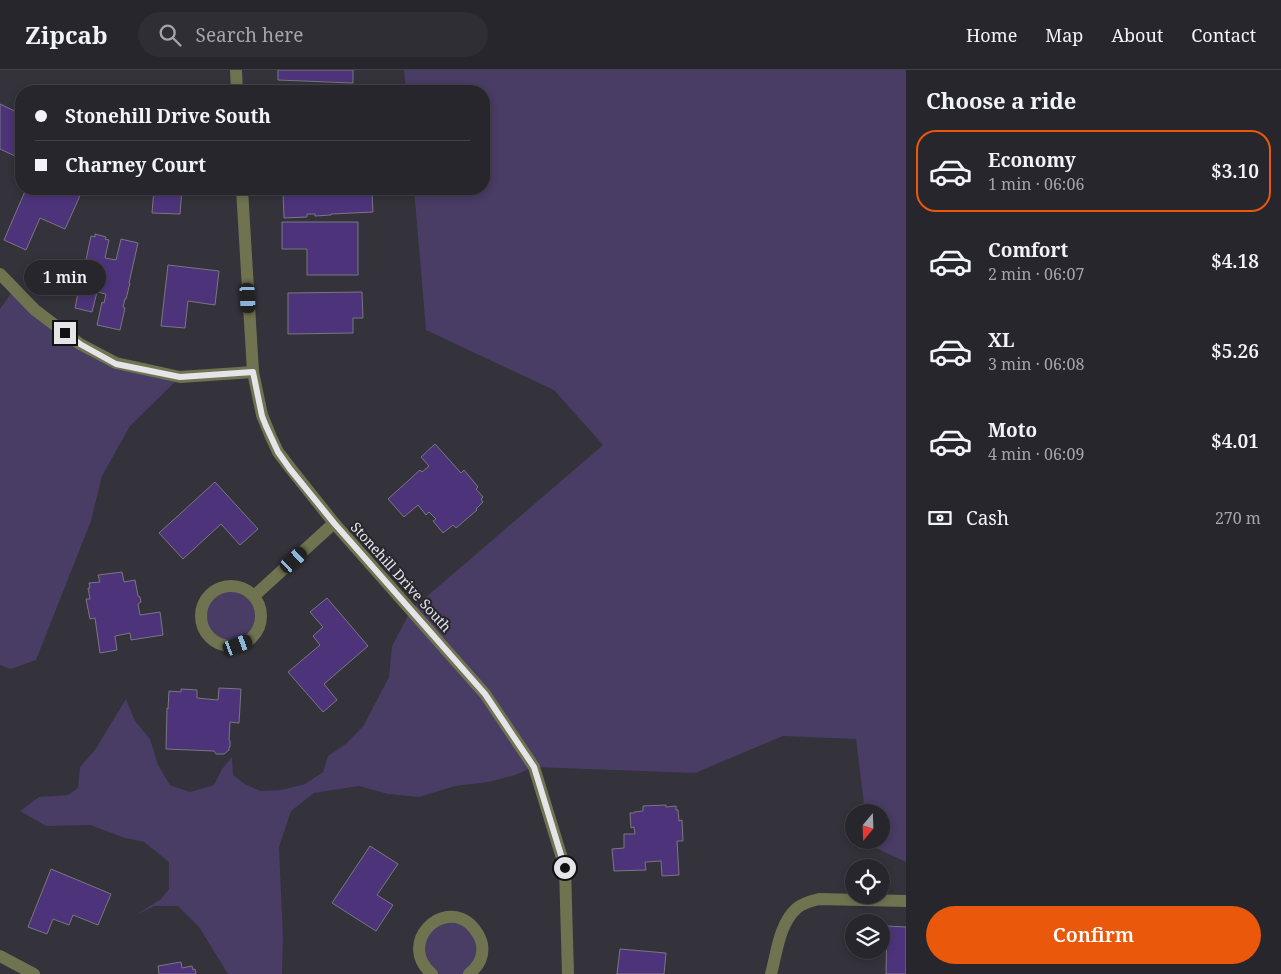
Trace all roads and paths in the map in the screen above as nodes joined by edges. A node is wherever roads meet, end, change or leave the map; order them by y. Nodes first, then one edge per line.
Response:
1 (236, 70) edge
2 (237, 85) edge
3 (242, 195) edge
4 (0, 274) edge
5 (253, 372) junction
6 (334, 523) junction
7 (254, 596) junction
8 (906, 901) edge
9 (0, 956) edge
10 (34, 974) edge
11 (432, 974) edge
12 (470, 974) edge
13 (568, 974) edge
14 (771, 974) edge

1 - 2 street
3 - 5 street, Stonehill Drive South
4 - 5 street
5 - 6 street, Stonehill Drive South
6 - 7 street
6 - 13 street, Stonehill Drive South
7 - 7 street
8 - 14 street
9 - 10 street
11 - 12 street

